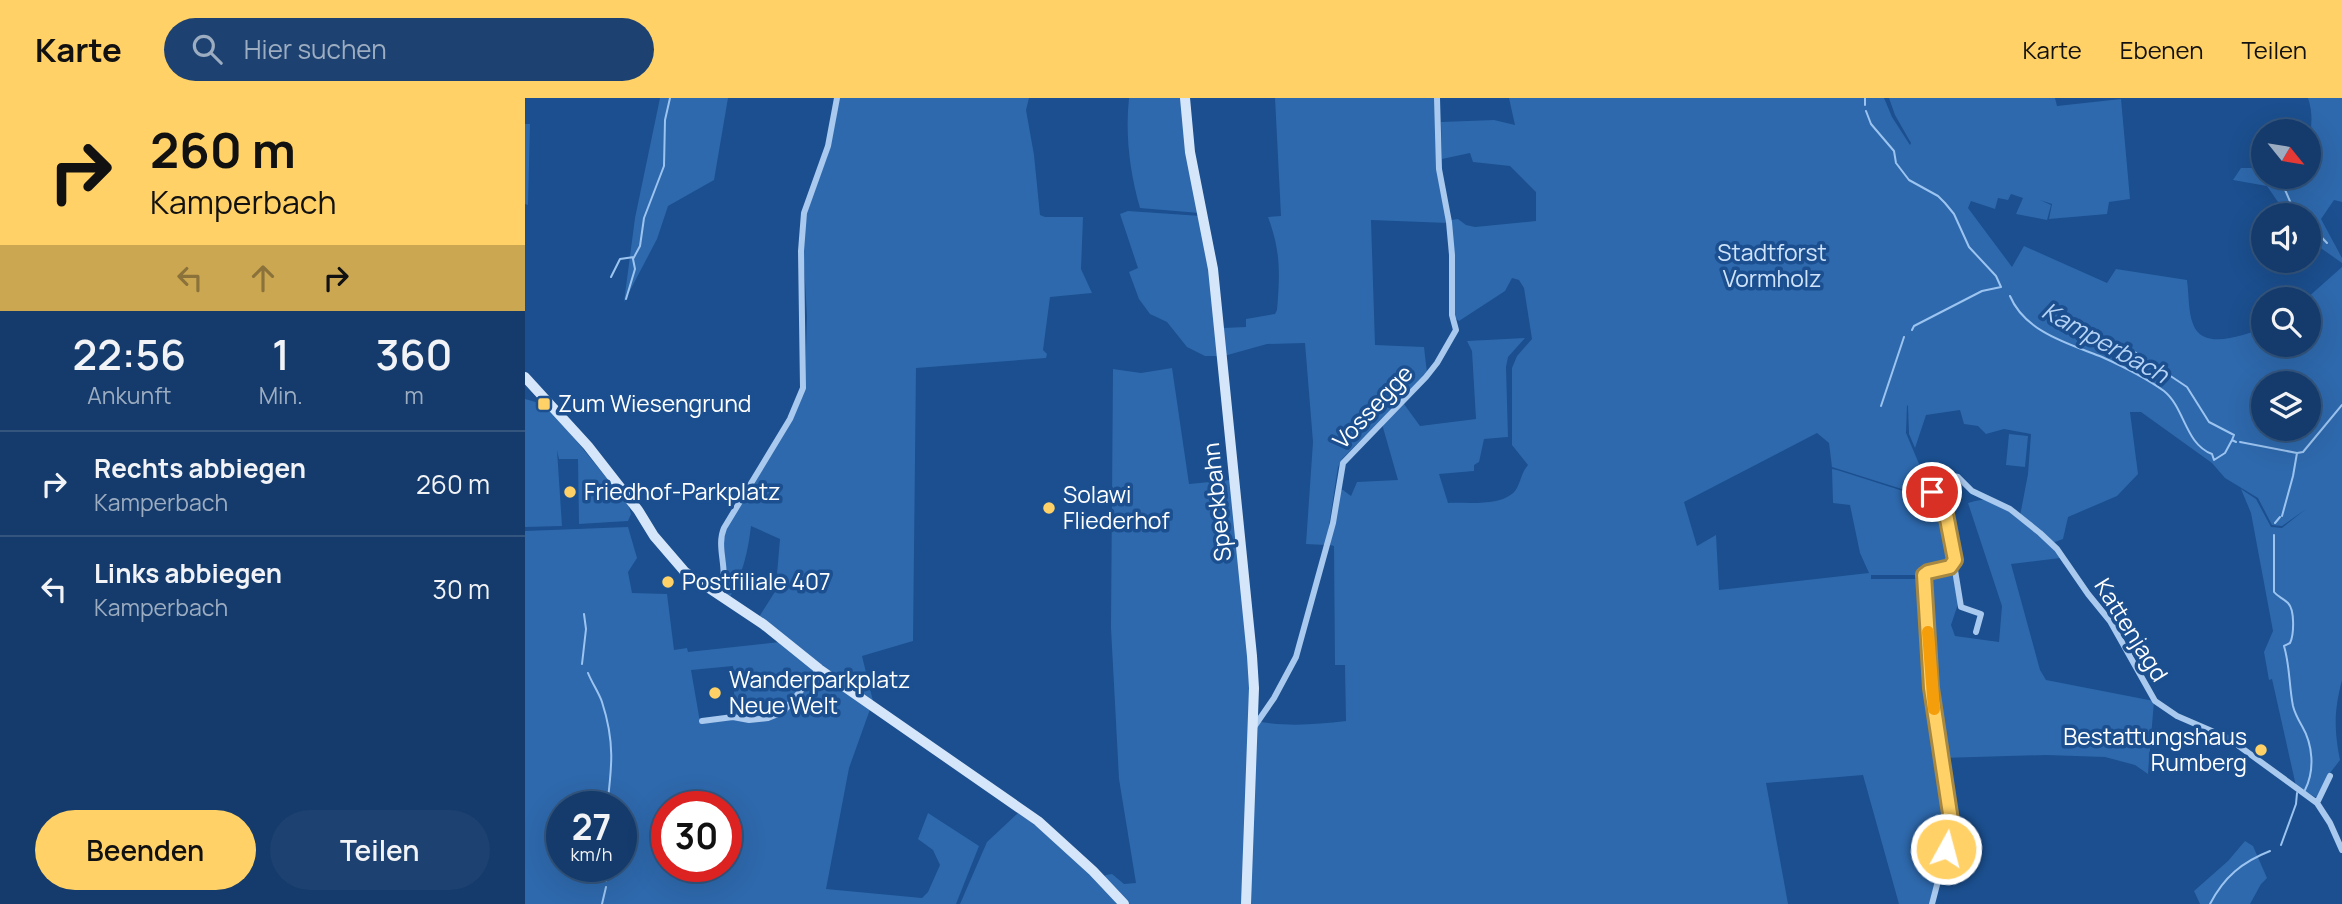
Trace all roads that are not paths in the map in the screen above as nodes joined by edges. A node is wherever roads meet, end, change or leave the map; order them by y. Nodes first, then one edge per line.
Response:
1 (837, 98) edge
2 (1185, 98) edge
3 (1437, 98) edge
4 (525, 377) edge
5 (1954, 564) junction
6 (719, 594) junction
7 (1976, 632) dead end
8 (819, 669) junction
9 (702, 721) dead end
10 (1252, 731) junction
11 (2330, 776) dead end
12 (2317, 803) junction
13 (2342, 850) edge
14 (1124, 904) edge
15 (1246, 904) edge
16 (1932, 904) edge

1 - 6 street
2 - 10 street, Speckbahn
3 - 10 street, Vossegge
4 - 6 street
5 - 7 street
5 - 12 street, Kattenjagd
5 - 16 street
6 - 8 street
8 - 9 street
8 - 14 street
10 - 15 street, Speckbahn
11 - 12 street
12 - 13 street, Kattenjagd

